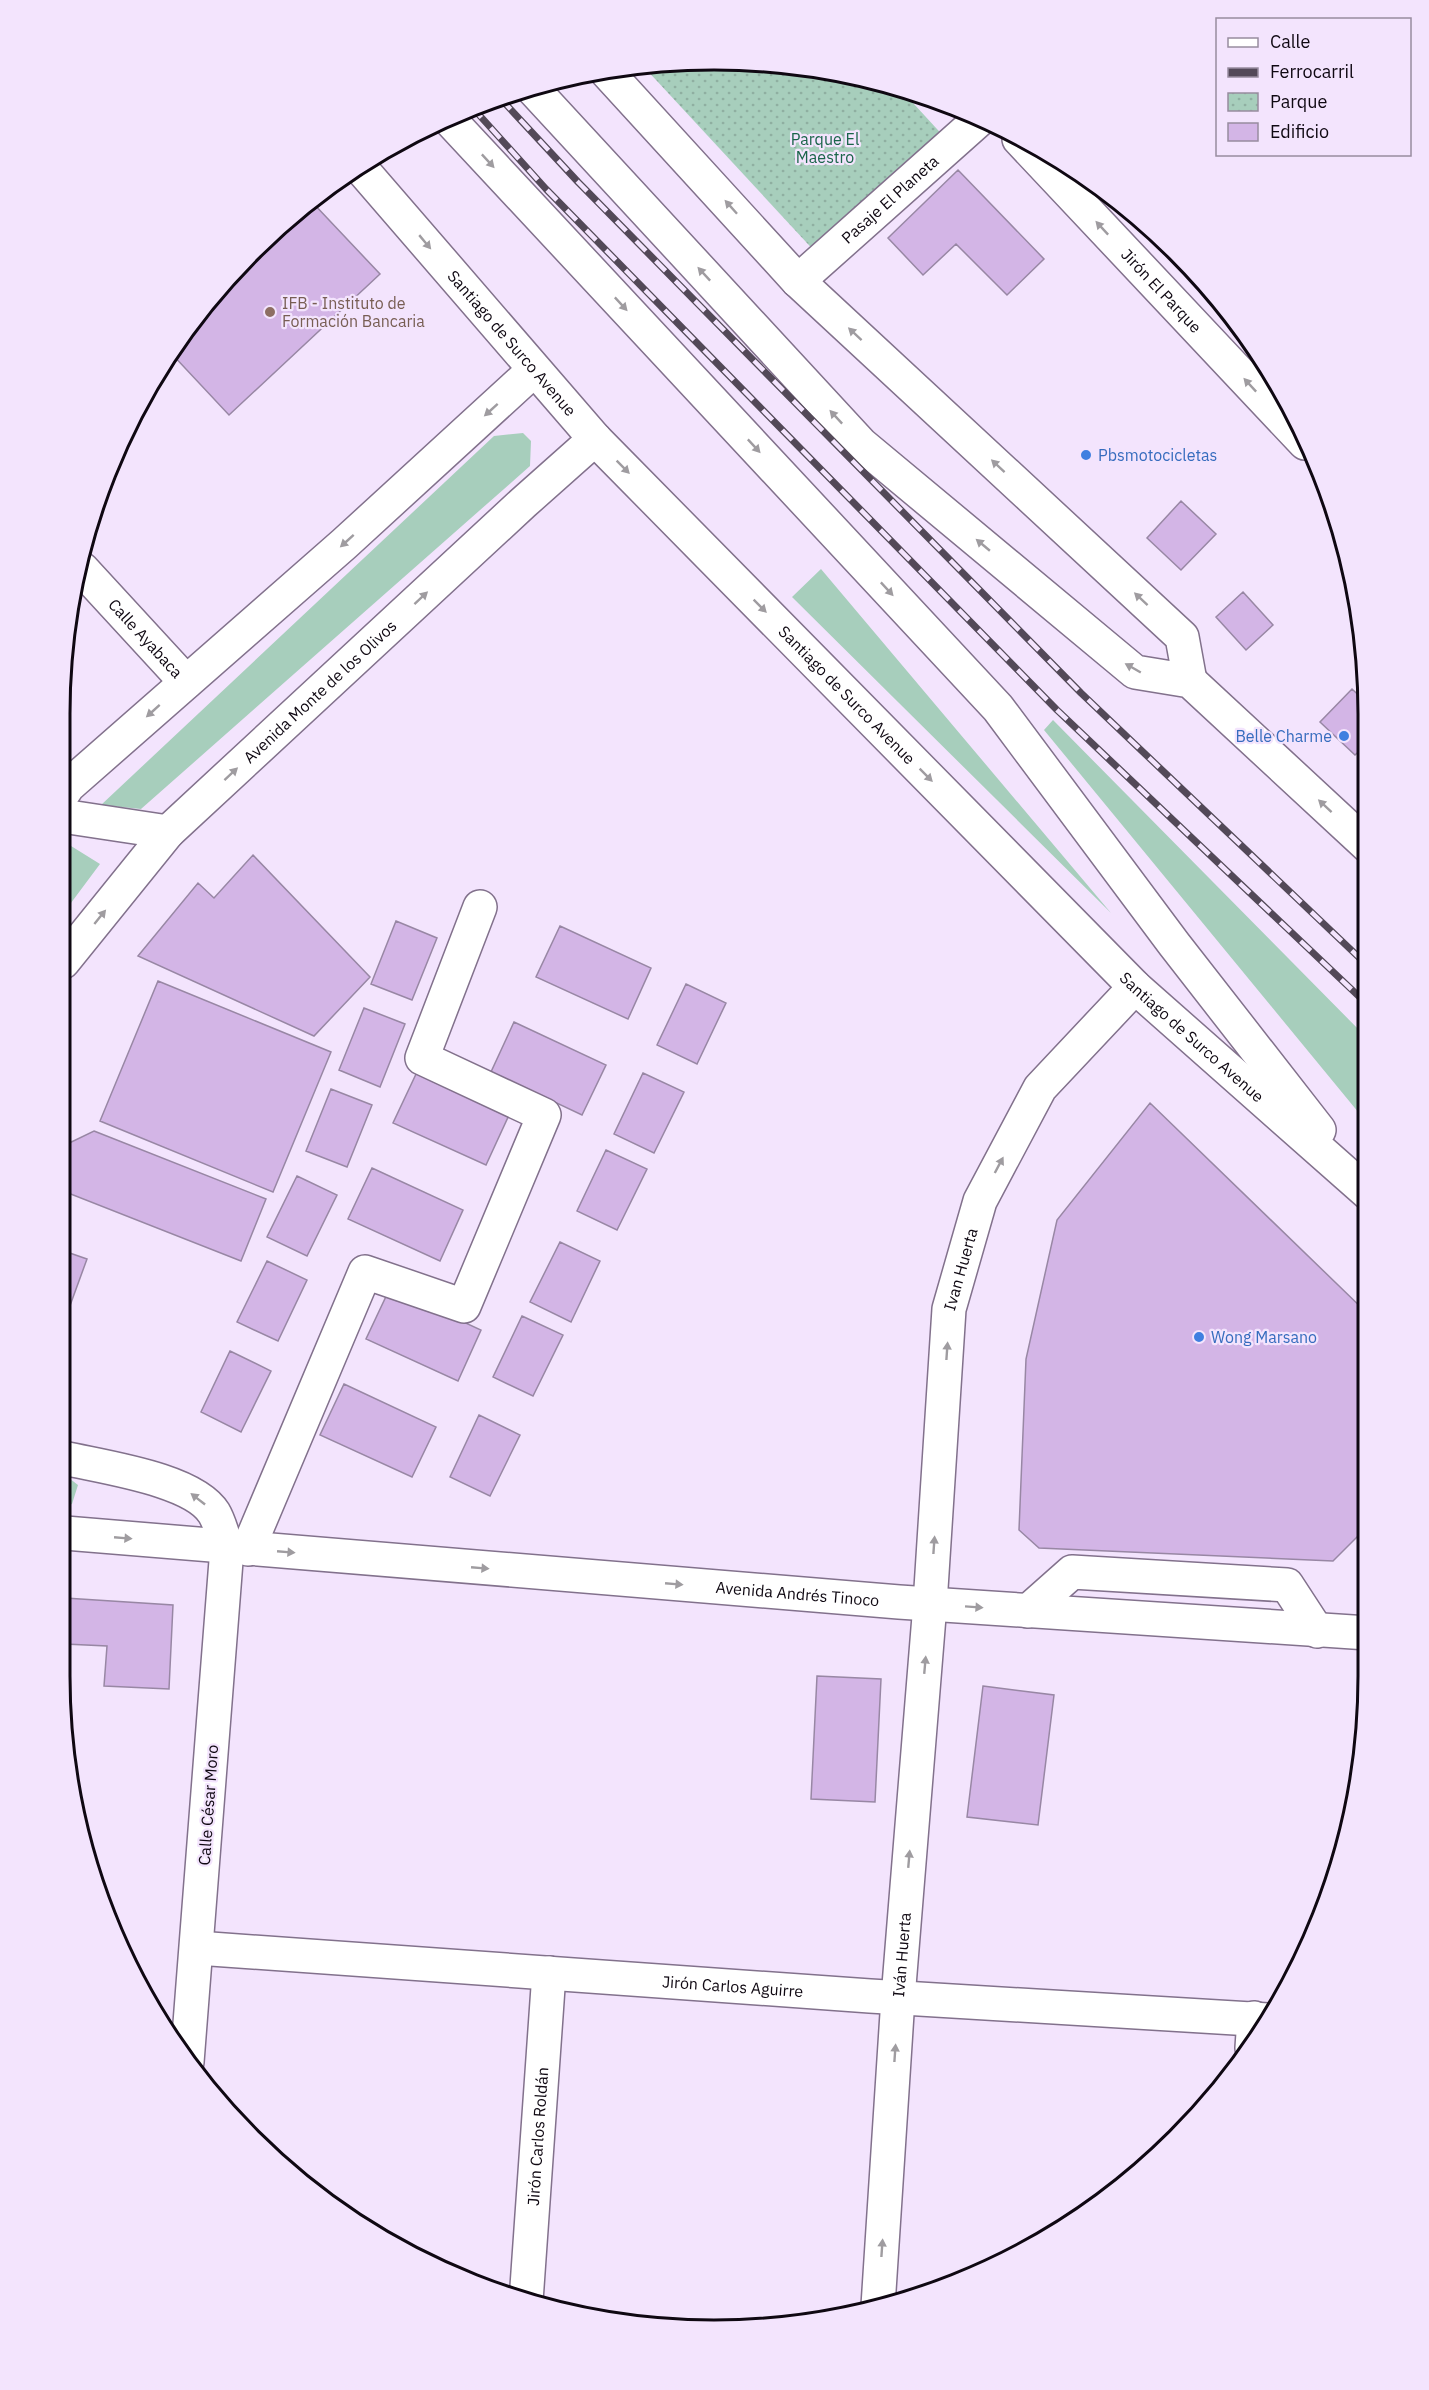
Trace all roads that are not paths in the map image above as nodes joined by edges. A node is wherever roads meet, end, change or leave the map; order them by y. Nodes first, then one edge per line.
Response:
1 (613, 79) edge
2 (539, 95) edge
3 (973, 125) edge
4 (455, 126) edge
5 (1036, 157) edge
6 (380, 165) edge
7 (366, 174) edge
8 (399, 210) junction
9 (798, 281) junction
10 (534, 370) junction
11 (1291, 428) edge
12 (595, 439) junction
13 (87, 573) edge
14 (1190, 681) junction
15 (186, 682) junction
16 (70, 784) edge
17 (70, 817) edge
18 (168, 832) junction
19 (1358, 837) edge
20 (480, 907) dead end
21 (70, 953) edge
22 (1135, 987) junction
23 (1358, 1179) edge
24 (1358, 1183) edge
25 (70, 1459) edge
26 (70, 1533) edge
27 (238, 1548) junction
28 (930, 1604) junction
29 (1028, 1611) junction
30 (1317, 1631) junction
31 (1358, 1633) edge
32 (197, 1948) junction
33 (549, 1973) junction
34 (898, 1998) junction
35 (1253, 2029) edge
36 (189, 2047) edge
37 (527, 2291) edge
38 (878, 2299) edge

9 -> 1 street
14 -> 2 street
3 - 9 street, Pasaje El Planeta
4 -> 23 street, Santiago de Surco Avenue
11 -> 5 street, Jirón El Parque
6 - 8 street
7 - 8 street, Santiago de Surco Avenue
8 -> 10 street, Santiago de Surco Avenue
14 -> 9 street
10 - 12 street, Santiago de Surco Avenue
10 -> 15 street
18 -> 12 street, Avenida Monte de los Olivos
12 -> 22 street, Santiago de Surco Avenue
13 - 15 street, Calle Ayabaca
19 -> 14 street
15 -> 16 street
17 - 18 street
21 -> 18 street, Avenida Monte de los Olivos
20 - 27 street
22 - 24 street, Santiago de Surco Avenue
28 -> 22 street, Ivan Huerta
27 -> 25 street
26 -> 27 street, Avenida Andrés Tinoco
27 -> 28 street, Avenida Andrés Tinoco
27 - 32 street, Calle César Moro
28 -> 29 street, Avenida Andrés Tinoco
34 -> 28 street, Iván Huerta
29 - 30 street, Avenida Andrés Tinoco
29 - 30 street
30 - 31 street, Avenida Andrés Tinoco
32 - 33 street, Jirón Carlos Aguirre
32 - 36 street, Calle César Moro
33 - 34 street, Jirón Carlos Aguirre
33 - 37 street, Jirón Carlos Roldán
34 - 35 street, Jirón Carlos Aguirre
38 -> 34 street, Iván Huerta

